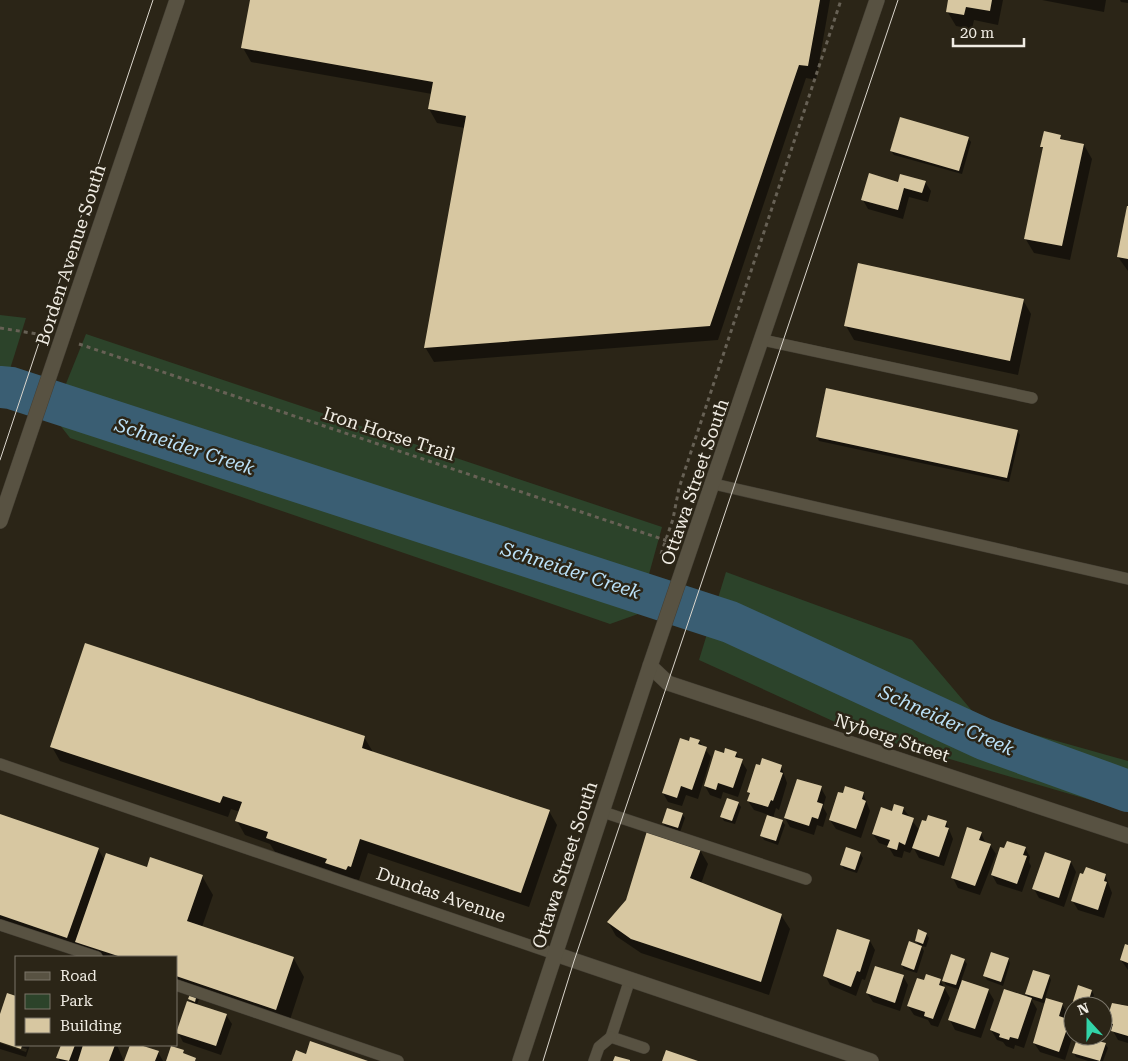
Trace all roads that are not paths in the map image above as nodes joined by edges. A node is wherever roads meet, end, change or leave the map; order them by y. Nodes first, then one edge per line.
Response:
1 (176, 0) edge
2 (877, 0) edge
3 (763, 340) junction
4 (1032, 398) dead end
5 (714, 484) junction
6 (0, 521) edge
7 (1128, 579) edge
8 (650, 666) junction
9 (0, 764) edge
10 (603, 812) junction
11 (1128, 836) edge
12 (806, 879) dead end
13 (0, 925) edge
14 (555, 954) junction
15 (94, 956) edge
16 (630, 979) junction
17 (178, 986) edge
18 (611, 1037) junction
19 (644, 1048) dead end
20 (398, 1061) edge
21 (520, 1061) edge
22 (594, 1061) edge
23 (871, 1061) edge

1 - 6 street, Borden Avenue South
2 - 3 street, Ottawa Street South
3 - 4 lane
3 - 5 street, Ottawa Street South
5 - 7 lane
5 - 8 street, Ottawa Street South
8 - 10 street, Ottawa Street South
8 - 11 street, Nyberg Street
9 - 14 lane, Dundas Avenue
10 - 12 lane
10 - 14 street, Ottawa Street South
13 - 15 lane
14 - 16 street, Dundas Avenue
14 - 21 street, Ottawa Street South
16 - 18 lane
16 - 23 street, Dundas Avenue
17 - 20 lane
18 - 19 lane
18 - 22 lane

